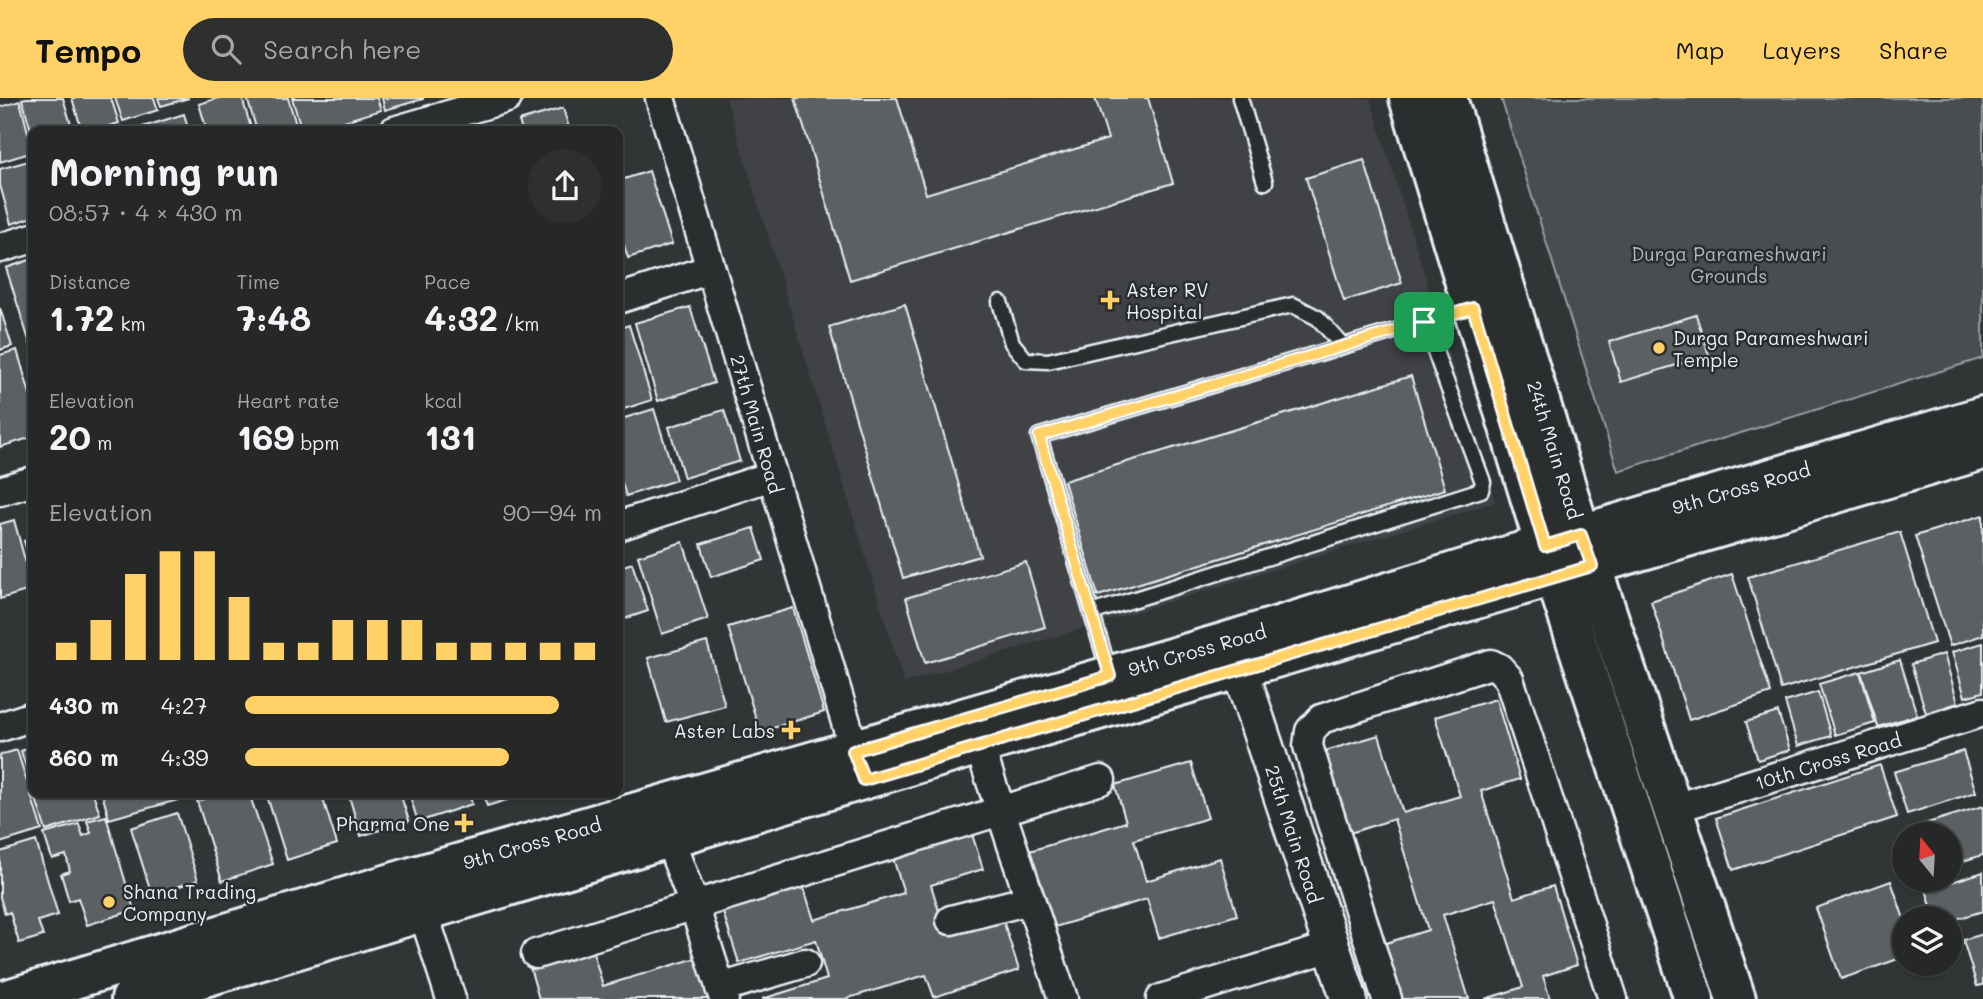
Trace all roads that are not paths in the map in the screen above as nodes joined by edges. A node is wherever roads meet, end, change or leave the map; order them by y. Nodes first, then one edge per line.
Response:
1 (506, 98) edge
2 (660, 98) edge
3 (1240, 98) edge
4 (1409, 98) edge
5 (1447, 98) edge
6 (411, 126) edge
7 (1265, 182) dead end
8 (28, 240) edge
9 (0, 248) edge
10 (711, 269) junction
11 (623, 297) edge
12 (1000, 302) dead end
13 (1473, 308) junction
14 (1424, 322) junction
15 (1343, 346) junction
16 (1983, 416) edge
17 (1983, 450) edge
18 (772, 476) junction
19 (28, 483) edge
20 (0, 492) edge
21 (623, 524) edge
22 (1587, 550) junction
23 (1550, 561) junction
24 (1091, 613) junction
25 (1240, 670) junction
26 (1110, 676) junction
27 (1983, 714) edge
28 (28, 718) edge
29 (0, 727) edge
30 (979, 745) junction
31 (859, 765) junction
32 (1101, 780) dead end
33 (1672, 809) junction
34 (1001, 811) junction
35 (670, 838) junction
36 (1354, 891) junction
37 (417, 894) junction
38 (1030, 900) junction
39 (1317, 902) junction
40 (694, 905) junction
41 (951, 920) dead end
42 (1331, 947) junction
43 (536, 954) dead end
44 (805, 963) dead end
45 (722, 994) edge
46 (1691, 998) edge
47 (8, 999) edge
48 (131, 999) edge
49 (451, 999) edge
50 (1063, 999) edge
51 (1161, 999) edge
52 (1349, 999) edge
53 (1387, 999) edge
54 (1613, 999) edge
55 (1736, 999) edge

1 - 6 street
2 - 10 street, 27th Main Road
3 - 7 lane
4 - 13 main road, 24th Main Road
5 - 22 main road, 24th Main Road
8 - 9 street
10 - 11 street
10 - 18 street, 27th Main Road
12 - 15 lane
13 - 14 lane
13 - 23 main road, 24th Main Road
14 - 15 lane
14 - 24 lane
15 - 24 lane
16 - 22 main road, 9th Cross Road
17 - 22 main road, 9th Cross Road
18 - 21 street
18 - 31 street, 27th Main Road
19 - 20 street
22 - 23 main road, 9th Cross Road
22 - 33 main road, 24th Main Road
23 - 25 main road, 9th Cross Road
23 - 26 main road, 9th Cross Road
23 - 46 main road, 24th Main Road
24 - 26 lane
25 - 30 main road, 9th Cross Road
25 - 39 street, 25th Main Road
26 - 31 main road, 9th Cross Road
27 - 33 street, 10th Cross Road
28 - 29 street
30 - 31 main road, 9th Cross Road
30 - 34 street
31 - 35 main road, 9th Cross Road
31 - 37 main road, 9th Cross Road
32 - 34 street
33 - 55 main road, 24th Main Road
34 - 38 street
34 - 40 street
35 - 37 main road, 9th Cross Road
35 - 40 street
36 - 39 street
36 - 53 street
36 - 54 street
37 - 47 main road, 9th Cross Road
37 - 48 main road, 9th Cross Road
37 - 49 street
38 - 41 street
38 - 50 street
39 - 42 street, 25th Main Road
40 - 43 street
40 - 45 street
42 - 51 street
42 - 52 street, 25th Main Road
44 - 45 street

